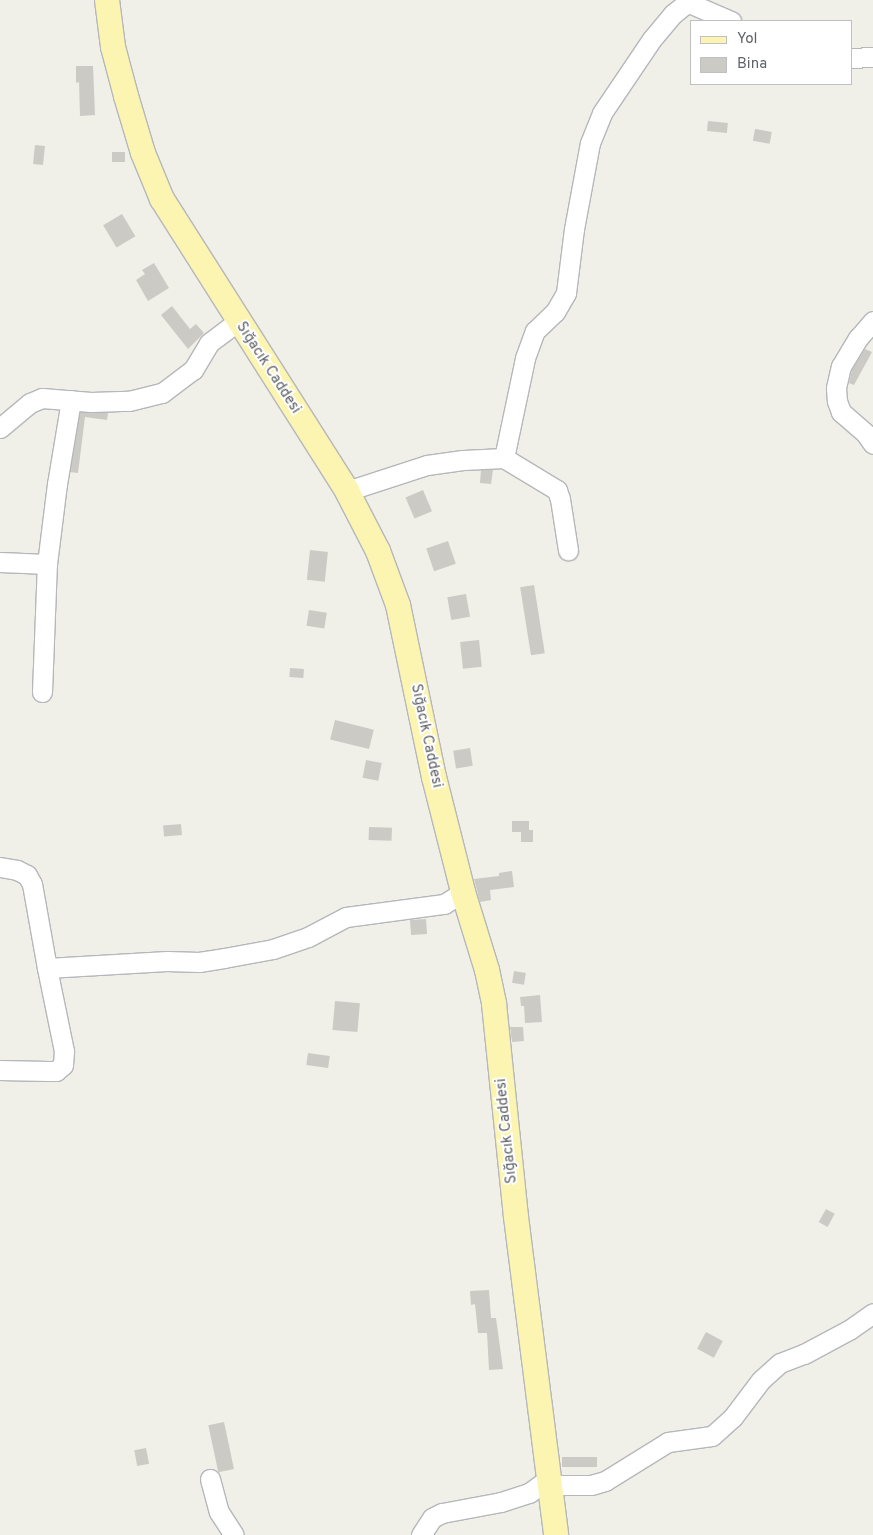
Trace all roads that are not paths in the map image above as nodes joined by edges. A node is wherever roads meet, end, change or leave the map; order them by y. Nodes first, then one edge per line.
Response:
1 (107, 0) edge
2 (689, 1) edge
3 (729, 20) edge
4 (873, 57) edge
5 (853, 58) edge
6 (238, 320) junction
7 (873, 321) edge
8 (71, 400) junction
9 (0, 428) edge
10 (873, 444) edge
11 (504, 458) junction
12 (347, 491) junction
13 (568, 550) dead end
14 (0, 562) edge
15 (47, 564) junction
16 (42, 692) dead end
17 (0, 867) edge
18 (463, 892) junction
19 (47, 968) junction
20 (0, 1070) edge
21 (873, 1313) edge
22 (210, 1479) dead end
23 (548, 1479) junction
24 (234, 1535) edge
25 (421, 1535) edge
26 (556, 1535) edge

1 - 6 main road, Sığacık Caddesi
2 - 3 street
2 - 11 street
4 - 5 street
6 - 8 street
6 - 12 main road, Sığacık Caddesi
7 - 10 street
8 - 9 street
8 - 15 street
11 - 12 street
11 - 13 street
12 - 18 main road, Sığacık Caddesi
14 - 15 street
15 - 16 street
17 - 19 street
18 - 19 street
18 - 23 main road, Sığacık Caddesi
19 - 20 street
21 - 23 street
22 - 24 street
23 - 25 street
23 - 26 main road, Sığacık Caddesi

